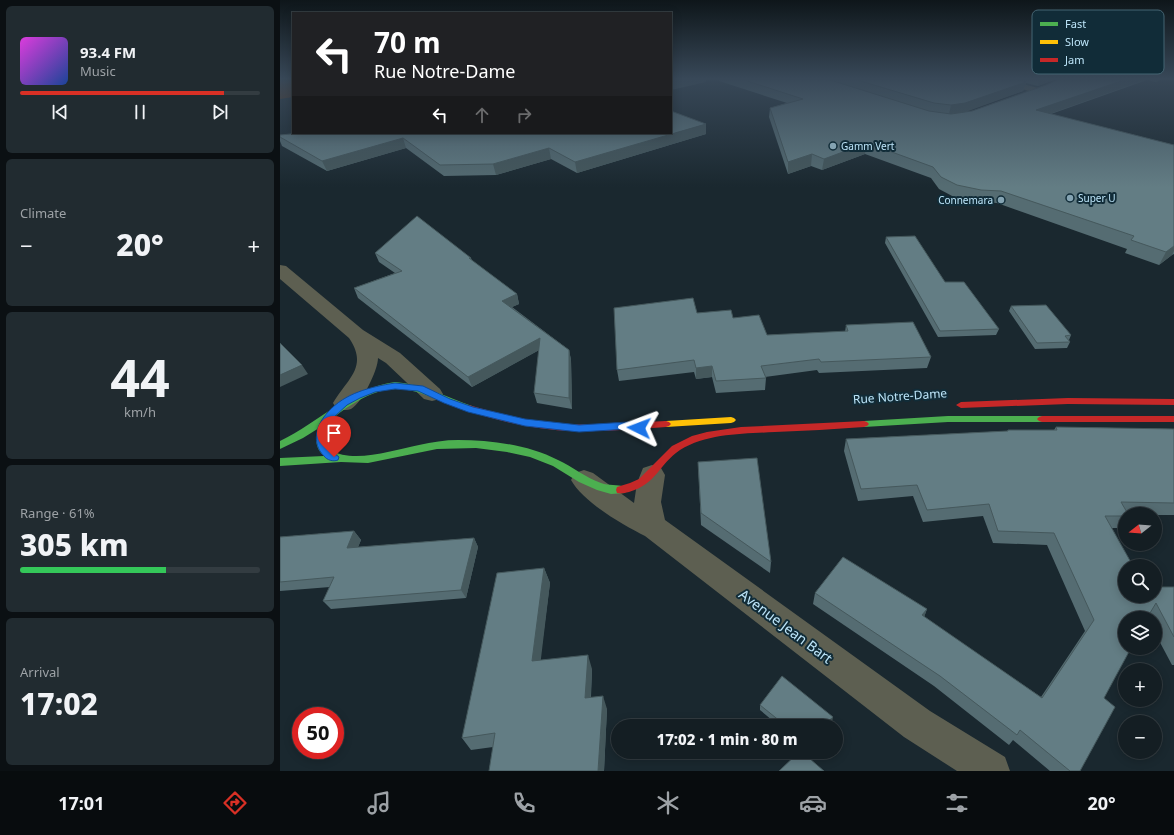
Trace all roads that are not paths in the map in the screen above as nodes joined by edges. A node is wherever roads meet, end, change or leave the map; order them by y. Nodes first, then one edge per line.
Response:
1 (280, 270) edge
2 (356, 334) junction
3 (432, 394) junction
4 (1174, 402) edge
5 (955, 405) dead end
6 (337, 409) junction
7 (737, 419) dead end
8 (1174, 419) edge
9 (628, 426) junction
10 (652, 434) dead end
11 (280, 445) edge
12 (660, 448) dead end
13 (339, 459) junction
14 (280, 462) edge
15 (656, 469) junction
16 (584, 480) junction
17 (655, 528) junction
18 (917, 724) junction
19 (963, 771) edge
20 (991, 771) edge

1 - 2 street
2 - 3 street
2 - 6 street
3 - 6 main road
3 - 9 main road
4 - 5 main road, Rue Notre-Dame
6 - 11 main road
6 - 13 main road
7 - 9 main road
8 - 15 main road, Rue Notre-Dame
9 - 10 main road
12 - 15 main road
13 - 14 main road, Rue Notre-Dame
13 - 16 main road, Rue Notre-Dame
15 - 16 main road, Rue Notre-Dame
15 - 17 street
16 - 17 street, Avenue Jean Bart
17 - 18 street, Avenue Jean Bart
18 - 19 street, Avenue Jean Bart
18 - 20 street, Avenue Jean Bart

